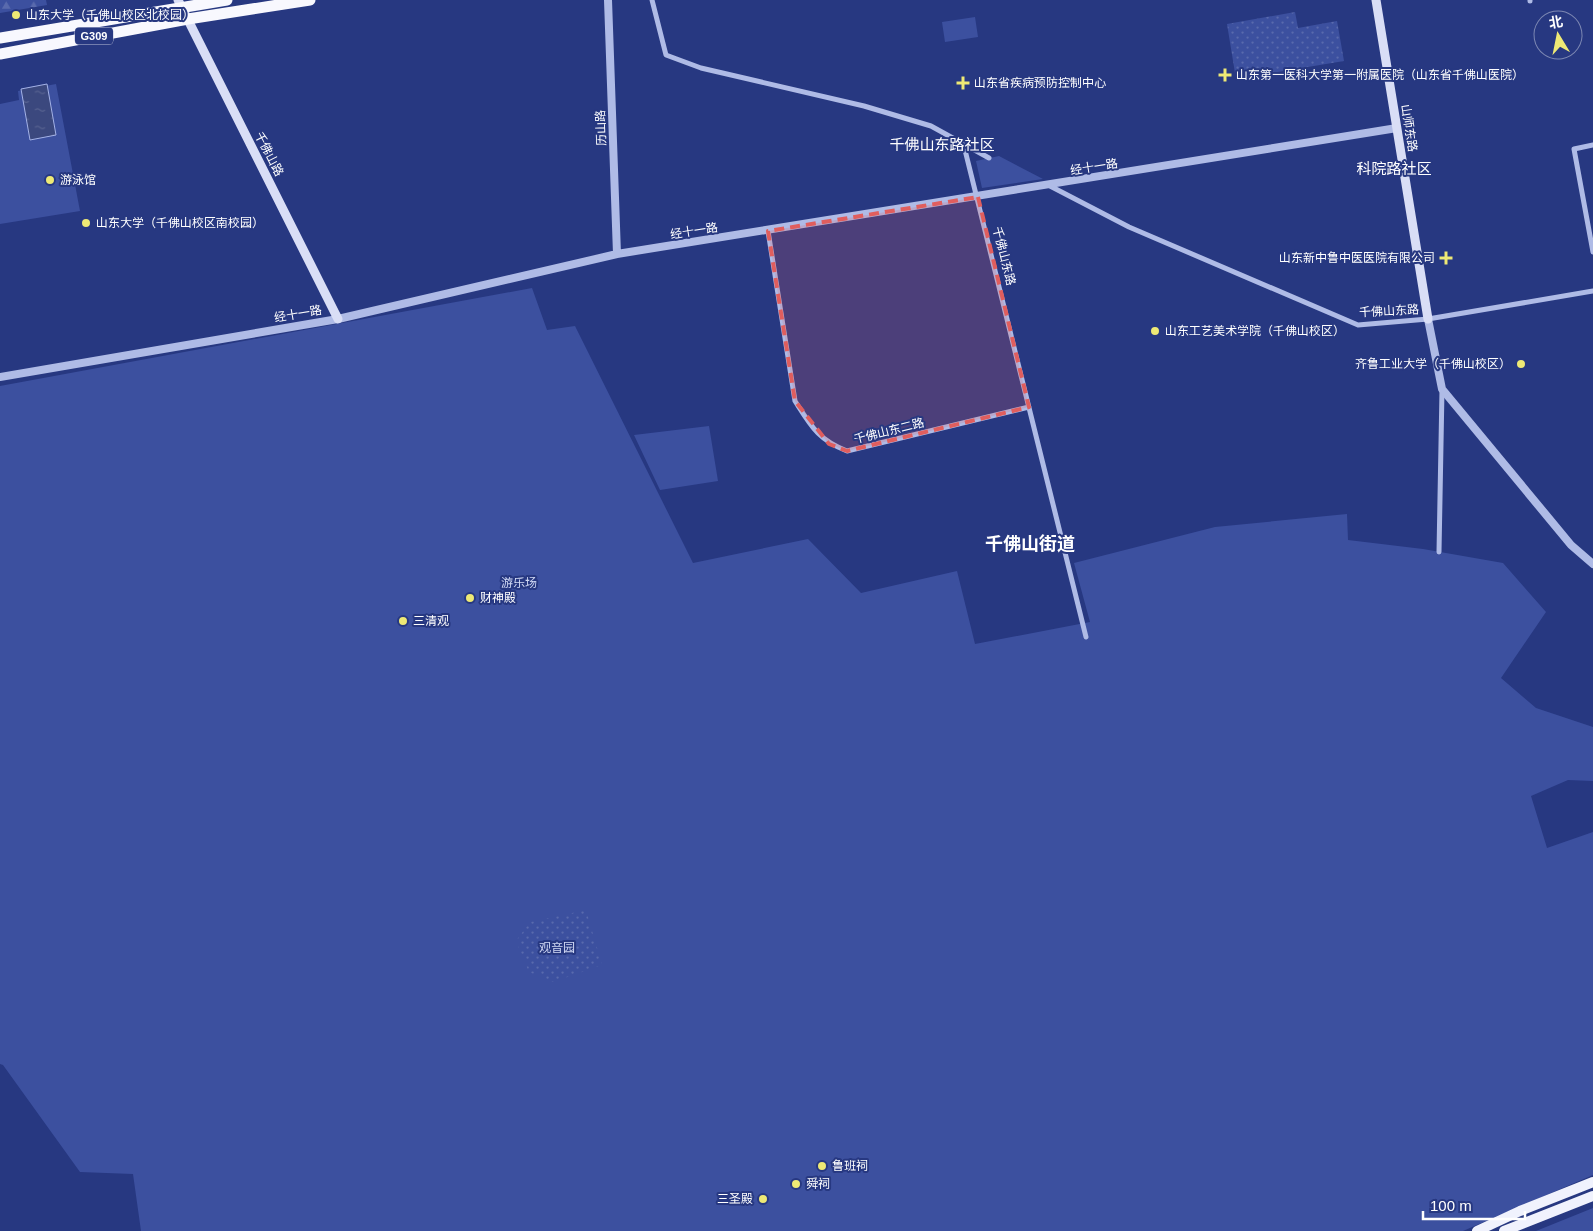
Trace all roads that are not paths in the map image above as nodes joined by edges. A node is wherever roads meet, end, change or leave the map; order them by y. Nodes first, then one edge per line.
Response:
1 (227, 0) edge
2 (310, 0) edge
3 (608, 0) edge
4 (652, 0) edge
5 (1376, 0) edge
6 (180, 4) edge
7 (188, 19) junction
8 (0, 38) edge
9 (0, 54) edge
10 (1396, 128) junction
11 (964, 142) junction
12 (1593, 145) edge
13 (989, 158) dead end
14 (1050, 186) junction
15 (978, 197) junction
16 (768, 230) junction
17 (1593, 252) edge
18 (617, 254) junction
19 (1593, 290) edge
20 (338, 319) junction
21 (1428, 320) junction
22 (0, 377) edge
23 (1442, 389) junction
24 (1029, 407) junction
25 (1439, 552) dead end
26 (1593, 564) edge
27 (1086, 637) dead end
28 (1593, 1182) edge
29 (1593, 1196) edge
30 (1476, 1231) edge
31 (1504, 1231) edge

1 - 6 highway, G309
2 - 7 highway, G309
3 - 18 street, 历山路
4 - 11 street
5 - 10 main road, 山师东路
6 - 7 main road, 千佛山路
6 - 8 highway, G309
7 - 9 highway, G309
7 - 20 main road, 千佛山路
10 - 14 street, 经十一路
10 - 21 main road, 山师东路
11 - 13 street
11 - 15 street, 千佛山东路
12 - 17 street
14 - 15 street, 经十一路
14 - 21 street, 千佛山东路
15 - 16 street, 经十一路
15 - 24 street, 千佛山东路
16 - 18 street, 经十一路
16 - 24 street, 千佛山东二路
18 - 20 street, 经十一路
19 - 21 street
20 - 22 street, 经十一路
21 - 23 street, 千佛山东路
23 - 25 street
23 - 26 street, 千佛山东路
24 - 27 street, 千佛山东路
28 - 30 main road
29 - 31 main road

